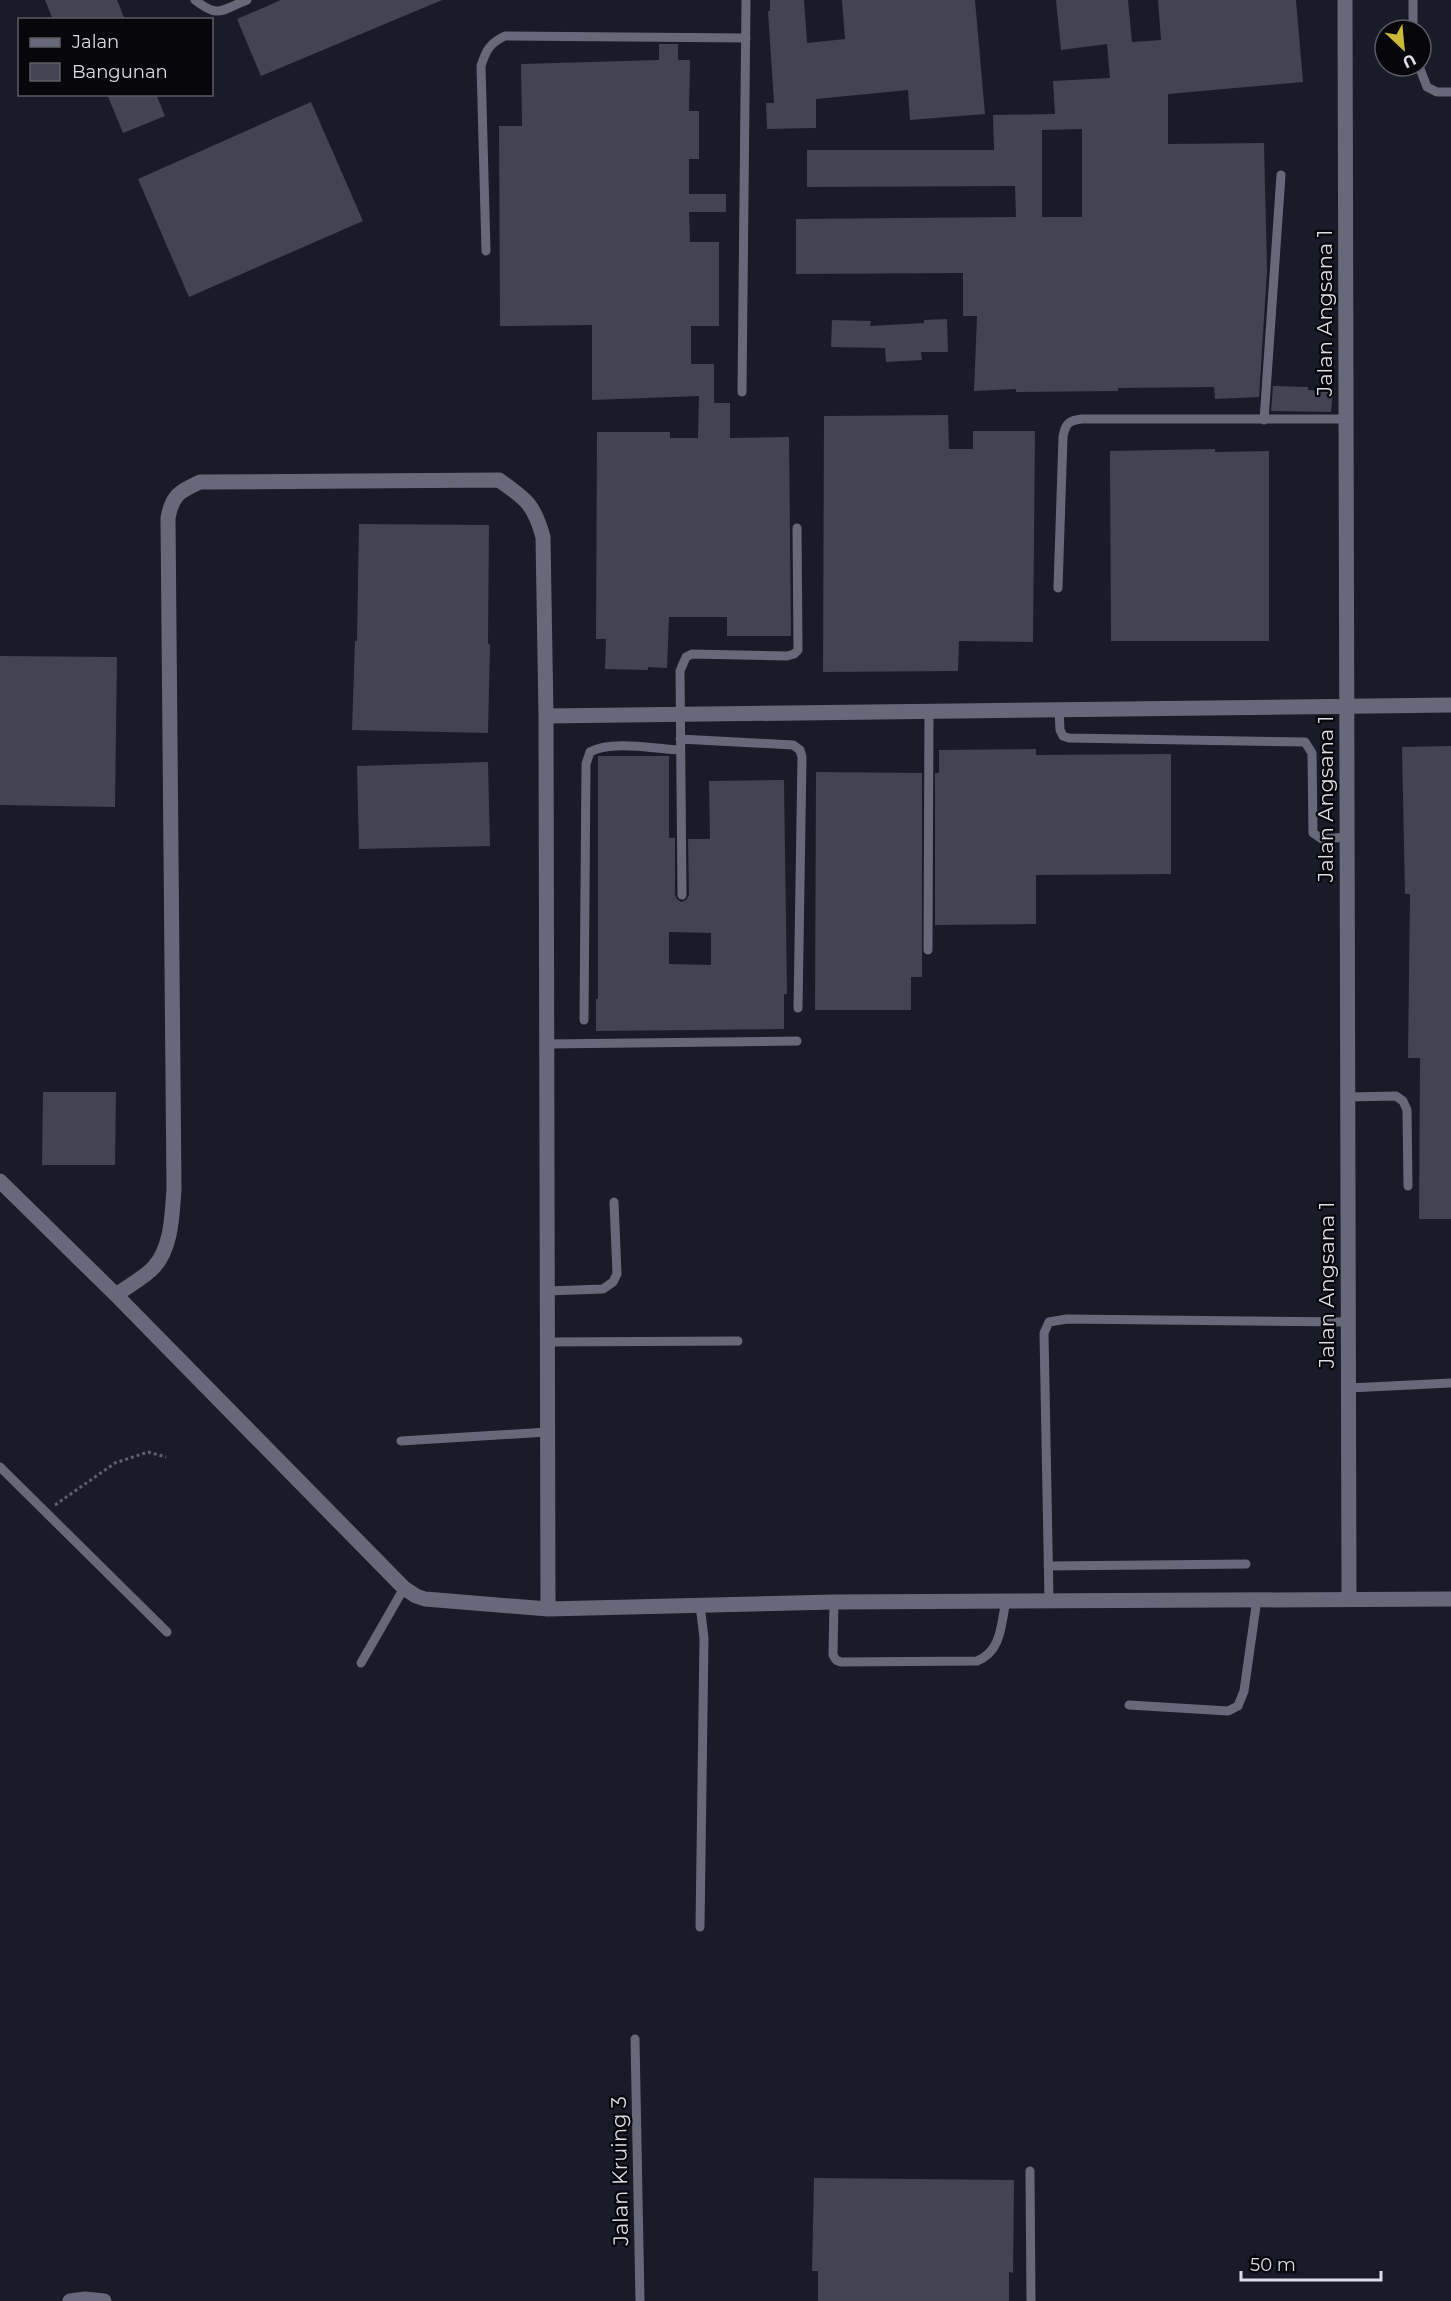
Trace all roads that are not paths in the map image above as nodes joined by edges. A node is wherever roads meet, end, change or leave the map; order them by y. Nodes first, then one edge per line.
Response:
1 (195, 0) edge
2 (247, 0) edge
3 (746, 0) edge
4 (1345, 0) edge
5 (1413, 0) edge
6 (1413, 18) edge
7 (746, 38) junction
8 (1424, 78) edge
9 (1451, 92) edge
10 (1281, 175) dead end
11 (486, 251) dead end
12 (742, 392) dead end
13 (1346, 419) junction
14 (1264, 420) junction
15 (797, 528) dead end
16 (1058, 588) dead end
17 (1451, 705) edge
18 (1347, 706) junction
19 (1059, 709) junction
20 (928, 711) junction
21 (679, 714) junction
22 (546, 716) junction
23 (680, 740) junction
24 (680, 750) junction
25 (1347, 837) junction
26 (682, 895) dead end
27 (928, 950) dead end
28 (798, 1008) dead end
29 (584, 1020) dead end
30 (796, 1041) dead end
31 (547, 1044) junction
32 (1348, 1097) junction
33 (0, 1181) edge
34 (1407, 1186) dead end
35 (614, 1202) dead end
36 (547, 1291) junction
37 (116, 1295) junction
38 (1348, 1322) junction
39 (738, 1341) dead end
40 (547, 1342) junction
41 (1451, 1383) edge
42 (1349, 1388) junction
43 (548, 1432) junction
44 (400, 1441) dead end
45 (0, 1467) edge
46 (1246, 1564) dead end
47 (1048, 1566) junction
48 (404, 1588) junction
49 (1349, 1598) junction
50 (1257, 1599) junction
51 (1451, 1599) edge
52 (1006, 1600) junction
53 (1049, 1600) junction
54 (834, 1602) junction
55 (700, 1605) junction
56 (548, 1609) junction
57 (167, 1632) dead end
58 (361, 1663) dead end
59 (1129, 1705) dead end
60 (700, 1927) dead end
61 (635, 2039) dead end
62 (1030, 2170) dead end
63 (70, 2301) edge
64 (104, 2301) edge
65 (640, 2301) edge
66 (1031, 2301) edge

1 - 2 lane
3 - 7 lane
4 - 13 street, Jalan Angsana 1
5 - 6 lane
7 - 11 lane
7 - 12 lane
8 - 9 lane
10 - 14 lane
13 - 14 lane
13 - 18 street, Jalan Angsana 1
14 - 16 lane
15 - 21 lane
17 - 18 street
18 - 19 street
18 - 25 street, Jalan Angsana 1
19 - 20 street
19 - 25 lane
20 - 21 street
20 - 27 lane
21 - 22 street
21 - 23 lane
22 - 31 street
22 - 37 street
23 - 24 lane
23 - 28 lane
24 - 26 lane
24 - 29 lane
25 - 32 street, Jalan Angsana 1
30 - 31 lane
31 - 36 street
32 - 34 lane
32 - 38 street, Jalan Angsana 1
33 - 37 street
35 - 36 lane
36 - 40 street
37 - 48 street
38 - 42 street, Jalan Angsana 1
38 - 47 lane
39 - 40 lane
40 - 43 street
41 - 42 lane
42 - 49 street, Jalan Angsana 1
43 - 44 lane
43 - 56 street
45 - 57 lane
46 - 47 lane
47 - 53 lane
48 - 56 street
48 - 58 lane
49 - 50 street
49 - 51 street
50 - 53 street
50 - 59 lane
52 - 53 street
52 - 54 street
52 - 54 lane
54 - 55 street
55 - 56 street
55 - 60 lane
61 - 65 lane, Jalan Kruing 3
62 - 66 lane
63 - 64 street

